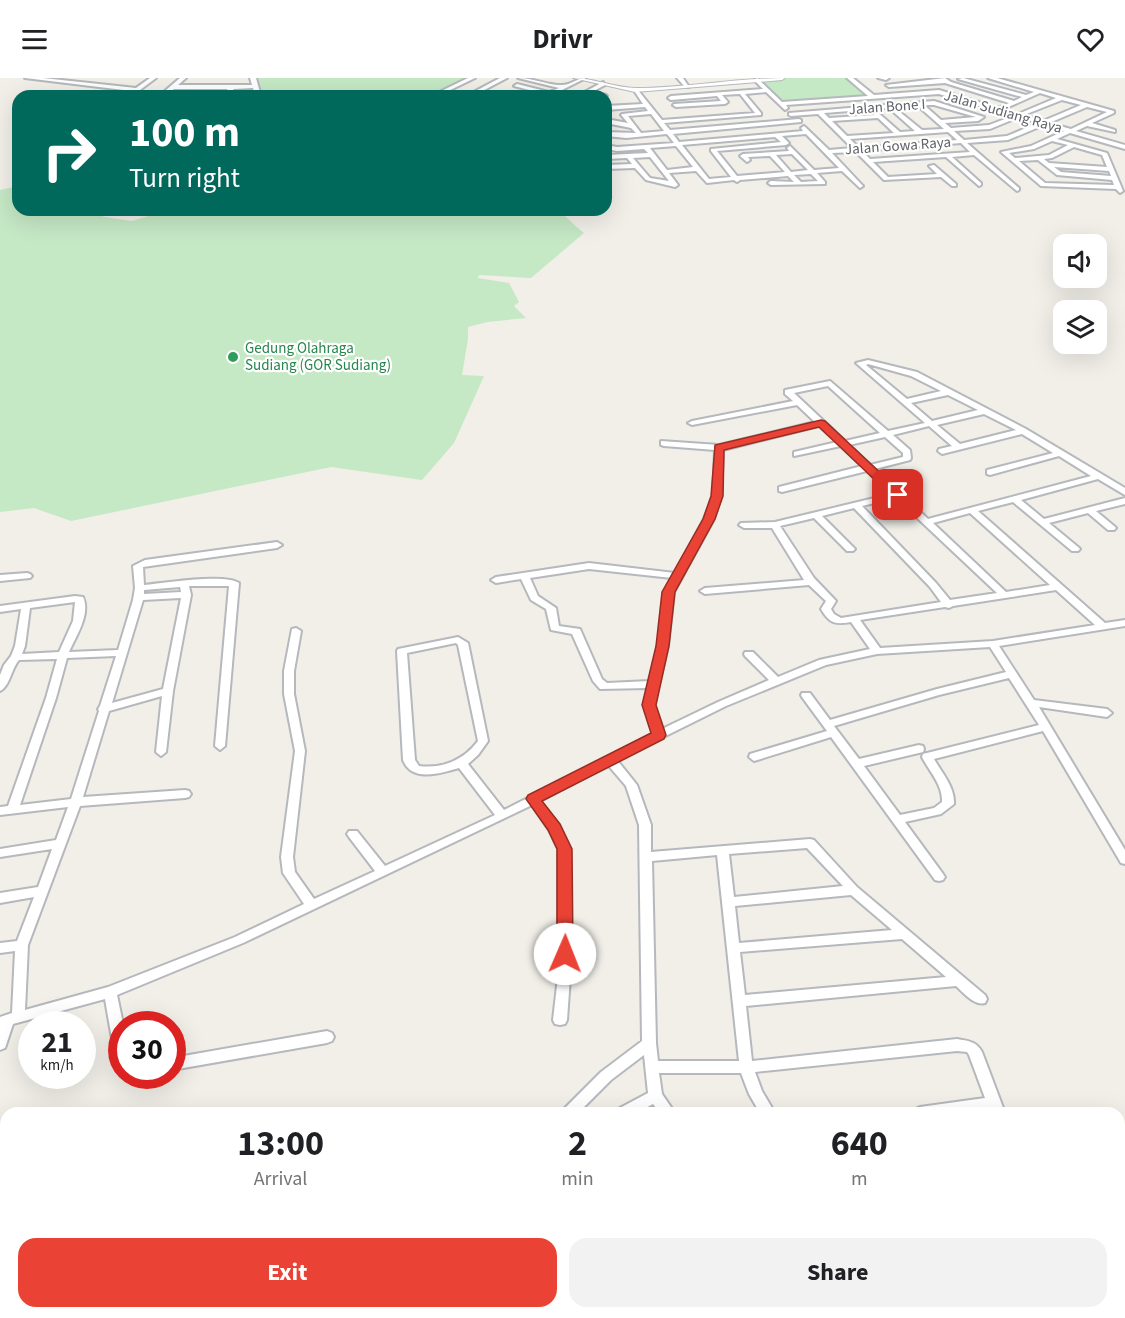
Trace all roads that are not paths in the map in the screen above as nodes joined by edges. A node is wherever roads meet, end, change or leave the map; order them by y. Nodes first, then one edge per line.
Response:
1 (28, 78) edge
2 (153, 78) edge
3 (183, 78) edge
4 (253, 78) edge
5 (472, 78) edge
6 (504, 78) edge
7 (521, 78) edge
8 (580, 78) edge
9 (680, 78) edge
10 (782, 78) edge
11 (850, 78) edge
12 (880, 78) edge
13 (886, 78) edge
14 (962, 78) edge
15 (991, 78) edge
16 (528, 80) junction
17 (757, 80) junction
18 (945, 81) edge
19 (603, 84) junction
20 (889, 85) junction
21 (255, 86) junction
22 (687, 86) junction
23 (173, 87) junction
24 (204, 87) junction
25 (233, 87) junction
26 (563, 87) junction
27 (662, 88) junction
28 (137, 90) joint
29 (169, 90) edge
30 (202, 90) edge
31 (230, 90) edge
32 (256, 90) edge
33 (447, 90) edge
34 (481, 90) edge
35 (527, 90) edge
36 (557, 90) edge
37 (591, 90) edge
38 (635, 90) junction
39 (768, 90) junction
40 (741, 92) junction
41 (939, 92) junction
42 (1038, 92) junction
43 (718, 94) junction
44 (908, 94) junction
45 (901, 95) junction
46 (873, 97) junction
47 (1027, 97) junction
48 (670, 98) junction
49 (1060, 98) junction
50 (698, 103) junction
51 (1015, 103) junction
52 (782, 104) junction
53 (646, 105) junction
54 (676, 105) junction
55 (919, 105) junction
56 (1086, 105) junction
57 (891, 107) junction
58 (612, 108) edge
59 (871, 108) junction
60 (998, 109) junction
61 (652, 112) junction
62 (820, 112) junction
63 (759, 114) junction
64 (624, 115) junction
65 (612, 116) edge
66 (879, 116) junction
67 (1019, 116) junction
68 (795, 117) junction
69 (981, 117) junction
70 (711, 118) junction
71 (853, 118) junction
72 (688, 120) junction
73 (828, 120) junction
74 (612, 122) edge
75 (660, 122) junction
76 (939, 123) junction
77 (1045, 123) junction
78 (769, 124) junction
79 (859, 124) dead end
80 (1088, 124) junction
81 (632, 126) junction
82 (865, 130) dead end
83 (948, 130) junction
84 (1070, 131) junction
85 (1113, 131) dead end
86 (807, 132) junction
87 (920, 132) junction
88 (668, 133) junction
89 (899, 134) junction
90 (612, 135) edge
91 (640, 135) junction
92 (777, 135) junction
93 (872, 136) junction
94 (846, 138) junction
95 (1052, 139) junction
96 (706, 141) junction
97 (962, 142) junction
98 (676, 143) junction
99 (786, 143) junction
100 (1073, 145) junction
101 (646, 147) junction
102 (1125, 147) edge
103 (612, 148) edge
104 (857, 149) junction
105 (713, 150) junction
106 (793, 152) junction
107 (827, 152) junction
108 (976, 153) junction
109 (772, 154) junction
110 (653, 155) junction
111 (947, 155) junction
112 (612, 157) edge
113 (629, 157) junction
114 (1039, 158) junction
115 (747, 160) dead end
116 (1013, 160) junction
117 (868, 161) junction
118 (1047, 165) junction
119 (636, 166) junction
120 (932, 166) dead end
121 (612, 168) edge
122 (695, 169) junction
123 (844, 169) junction
124 (1110, 169) junction
125 (612, 171) edge
126 (665, 172) junction
127 (812, 172) junction
128 (789, 174) junction
129 (942, 175) junction
130 (617, 176) dead end
131 (1115, 178) junction
132 (737, 180) junction
133 (714, 182) junction
134 (771, 183) dead end
135 (979, 183) dead end
136 (799, 184) junction
137 (954, 185) dead end
138 (860, 186) dead end
139 (1017, 189) dead end
140 (711, 193) dead end
141 (914, 374) junction
142 (879, 381) junction
143 (949, 392) junction
144 (798, 402) junction
145 (905, 402) junction
146 (986, 411) junction
147 (692, 423) dead end
148 (821, 423) junction
149 (929, 424) junction
150 (1023, 431) junction
151 (888, 434) junction
152 (664, 443) dead end
153 (843, 444) junction
154 (958, 447) junction
155 (719, 448) junction
156 (942, 451) dead end
157 (1061, 453) junction
158 (797, 454) dead end
159 (868, 469) junction
160 (990, 472) dead end
161 (1100, 476) junction
162 (782, 489) dead end
163 (1125, 492) edge
164 (898, 495) junction
165 (1015, 499) junction
166 (1125, 501) edge
167 (856, 505) junction
168 (1089, 510) junction
169 (973, 511) junction
170 (816, 515) junction
171 (926, 522) junction
172 (1043, 522) junction
173 (744, 525) dead end
174 (775, 525) junction
175 (1112, 528) dead end
176 (277, 544) dead end
177 (850, 549) dead end
178 (1075, 549) dead end
179 (27, 576) dead end
180 (524, 576) junction
181 (677, 576) junction
182 (0, 578) edge
183 (496, 580) dead end
184 (810, 580) junction
185 (184, 583) junction
186 (1058, 587) junction
187 (705, 591) dead end
188 (139, 592) junction
189 (1003, 594) junction
190 (186, 595) junction
191 (26, 605) junction
192 (949, 605) junction
193 (0, 609) edge
194 (853, 618) junction
195 (1125, 623) edge
196 (1103, 627) junction
197 (296, 631) dead end
198 (993, 644) junction
199 (877, 651) junction
200 (121, 653) junction
201 (748, 654) dead end
202 (63, 655) junction
203 (16, 657) junction
204 (1012, 674) junction
205 (776, 681) junction
206 (654, 684) junction
207 (0, 688) edge
208 (168, 691) junction
209 (806, 695) dead end
210 (1032, 703) junction
211 (103, 709) junction
212 (1107, 713) dead end
213 (1046, 727) junction
214 (830, 728) junction
215 (659, 735) junction
216 (220, 746) dead end
217 (919, 749) dead end
218 (161, 753) dead end
219 (754, 757) dead end
220 (610, 759) junction
221 (461, 763) junction
222 (856, 764) junction
223 (185, 794) dead end
224 (533, 799) junction
225 (76, 802) junction
226 (6, 810) edge
227 (502, 816) junction
228 (897, 820) junction
229 (353, 834) dead end
230 (59, 844) junction
231 (723, 852) junction
232 (0, 853) edge
233 (647, 857) junction
234 (1125, 860) edge
235 (382, 871) junction
236 (939, 877) dead end
237 (853, 890) junction
238 (41, 891) junction
239 (0, 897) edge
240 (729, 902) junction
241 (312, 906) junction
242 (905, 934) junction
243 (22, 945) junction
244 (0, 948) edge
245 (734, 948) junction
246 (958, 981) junction
247 (110, 992) junction
248 (980, 999) dead end
249 (740, 1001) junction
250 (114, 1011) edge
251 (9, 1020) edge
252 (560, 1020) dead end
253 (327, 1037) dead end
254 (649, 1043) junction
255 (0, 1044) edge
256 (186, 1062) edge
257 (651, 1067) junction
258 (746, 1067) junction
259 (655, 1096) junction
260 (575, 1107) edge
261 (634, 1107) edge
262 (663, 1107) edge
263 (764, 1107) edge
264 (996, 1107) edge

1 - 28 street
2 - 28 street
3 - 23 street
4 - 21 street
5 - 33 street
6 - 34 street
7 - 16 street
8 - 19 street
8 - 26 street
9 - 22 street
10 - 17 street
11 - 46 street
12 - 13 street
12 - 20 street
14 - 18 street
14 - 47 street
15 - 42 street
16 - 26 street
16 - 35 street
17 - 22 street
17 - 39 street
18 - 20 street
18 - 41 street
18 - 51 street
19 - 37 street
19 - 38 street
20 - 45 street
21 - 25 street
21 - 32 street
22 - 27 street
23 - 24 street
23 - 29 street
24 - 25 street
24 - 30 street
25 - 31 street
26 - 36 street
27 - 38 street
27 - 48 street
38 - 53 street
39 - 40 street
39 - 52 street
40 - 43 street
40 - 63 street
41 - 44 street, Jalan Sudiang Raya
41 - 60 street, Jalan Sudiang Raya
42 - 47 street
42 - 49 street
43 - 48 street
43 - 50 street
44 - 45 street, Jalan Sudiang Raya
44 - 55 street
45 - 46 street, Jalan Sudiang Raya
46 - 52 street, Jalan Sudiang Raya
47 - 51 street
48 - 54 street
49 - 56 street
49 - 67 street
50 - 54 street
50 - 70 street
51 - 60 street
52 - 68 street
53 - 58 street
53 - 61 street
54 - 72 street
55 - 57 street, Jalan Bone I
55 - 69 street, Jalan Bone I
55 - 76 street
56 - 77 street, Jalan Gowa Raya
56 - 80 street
57 - 59 street, Jalan Bone I
57 - 87 street
59 - 62 street, Jalan Bone I
59 - 66 street
60 - 67 street, Jalan Sudiang Raya
60 - 69 street
61 - 64 street
61 - 75 street
62 - 68 street, Jalan Bone I
62 - 73 street
63 - 70 street
63 - 78 street
64 - 65 street
64 - 81 street
66 - 71 street
66 - 89 street
67 - 77 street, Jalan Sudiang Raya
67 - 83 street
68 - 78 street, Jalan Bone I
68 - 86 street
69 - 76 street
70 - 72 street
71 - 73 street
71 - 79 street
72 - 75 street
73 - 94 street
74 - 81 street
75 - 88 street
76 - 83 street
77 - 84 street, Jalan Sudiang Raya
77 - 97 street, Jalan Gowa Raya
78 - 88 street, Jalan Bone I
80 - 84 street
80 - 85 street
81 - 91 street
82 - 93 street
83 - 87 street
83 - 97 street
84 - 95 street
84 - 102 street, Jalan Sudiang Raya
86 - 92 street
86 - 107 street
87 - 89 street
88 - 91 street, Jalan Bone I
88 - 98 street
89 - 93 street
90 - 91 street, Jalan Bone I
92 - 96 street
92 - 99 street
93 - 94 street
94 - 104 street
95 - 100 street
95 - 116 street
96 - 98 street
96 - 105 street
97 - 104 street, Jalan Gowa Raya
97 - 108 street
98 - 101 street
98 - 122 street
99 - 105 street
99 - 106 street
100 - 114 street
100 - 124 street
101 - 103 street
101 - 110 street
104 - 107 street, Jalan Gowa Raya
104 - 117 street
105 - 132 street
106 - 109 street
106 - 127 street
107 - 123 street
108 - 111 street
108 - 139 street
109 - 115 street
109 - 128 street
110 - 113 street
110 - 126 street
111 - 117 street
111 - 135 street
112 - 113 street
113 - 119 street
114 - 116 street
114 - 118 street
116 - 131 street
117 - 129 street
118 - 124 street
118 - 131 street
119 - 121 street
119 - 126 street
120 - 129 street
122 - 126 street
122 - 133 street
123 - 127 street
123 - 138 street
124 - 131 street
125 - 130 street
127 - 128 street
127 - 136 street
128 - 132 street
128 - 136 street
129 - 137 street
132 - 133 street
133 - 140 street
134 - 136 street
141 - 142 street
141 - 142 street
141 - 143 street
142 - 145 street
143 - 145 street
143 - 146 street
144 - 147 street
144 - 148 street
144 - 151 street
145 - 149 street
146 - 149 street
146 - 150 street
148 - 153 street
148 - 155 street
149 - 151 street
149 - 154 street
150 - 154 street
150 - 157 street
151 - 153 street
151 - 159 street
152 - 155 street
153 - 158 street
153 - 159 street
154 - 156 street
155 - 181 street
157 - 160 street
157 - 161 street
159 - 162 street
159 - 164 street
161 - 163 street
161 - 165 street
164 - 167 street
164 - 171 street
165 - 169 street
165 - 172 street
166 - 168 street
167 - 170 street
167 - 192 street
168 - 172 street
168 - 175 street
169 - 171 street
169 - 186 street
170 - 174 street
170 - 177 street
171 - 189 street
172 - 178 street
173 - 174 street
174 - 184 street
176 - 188 street
179 - 182 street
180 - 181 street
180 - 183 street
180 - 206 street
181 - 206 street
184 - 187 street
184 - 194 street
185 - 188 street
185 - 190 street
185 - 216 street
186 - 189 street
186 - 196 street
188 - 190 street
188 - 200 street
189 - 192 street
190 - 208 street
191 - 193 street
191 - 202 street
191 - 203 street
192 - 194 street
194 - 199 street
195 - 196 street
196 - 198 street
197 - 241 street
198 - 199 street
198 - 204 street
199 - 205 street
200 - 202 street
200 - 211 street
201 - 205 street
202 - 203 street
202 - 226 street
203 - 207 street
204 - 210 street
204 - 214 street
205 - 215 street
206 - 215 street
208 - 211 street
208 - 218 street
209 - 214 street
210 - 212 street
210 - 213 street
211 - 225 street
213 - 228 street
213 - 234 street
214 - 219 street
214 - 222 street
215 - 220 street
217 - 222 street
220 - 224 street
220 - 233 street
221 - 221 street
221 - 227 street
222 - 228 street
223 - 225 street
224 - 227 street
224 - 252 street
225 - 226 street
225 - 230 street
227 - 235 street
228 - 236 street
229 - 235 street
230 - 232 street
230 - 238 street
231 - 233 street
231 - 237 street
231 - 240 street
233 - 254 street
235 - 241 street
237 - 240 street
237 - 242 street
238 - 239 street
238 - 243 street
240 - 245 street
241 - 247 street
242 - 245 street
242 - 246 street
243 - 244 street
243 - 251 street
245 - 249 street
246 - 248 street
246 - 249 street
247 - 250 street
247 - 251 street
249 - 258 street
251 - 255 street
253 - 256 street
254 - 257 street
254 - 260 street
257 - 258 street
257 - 259 street
258 - 263 street
258 - 264 street
259 - 261 street
259 - 262 street

